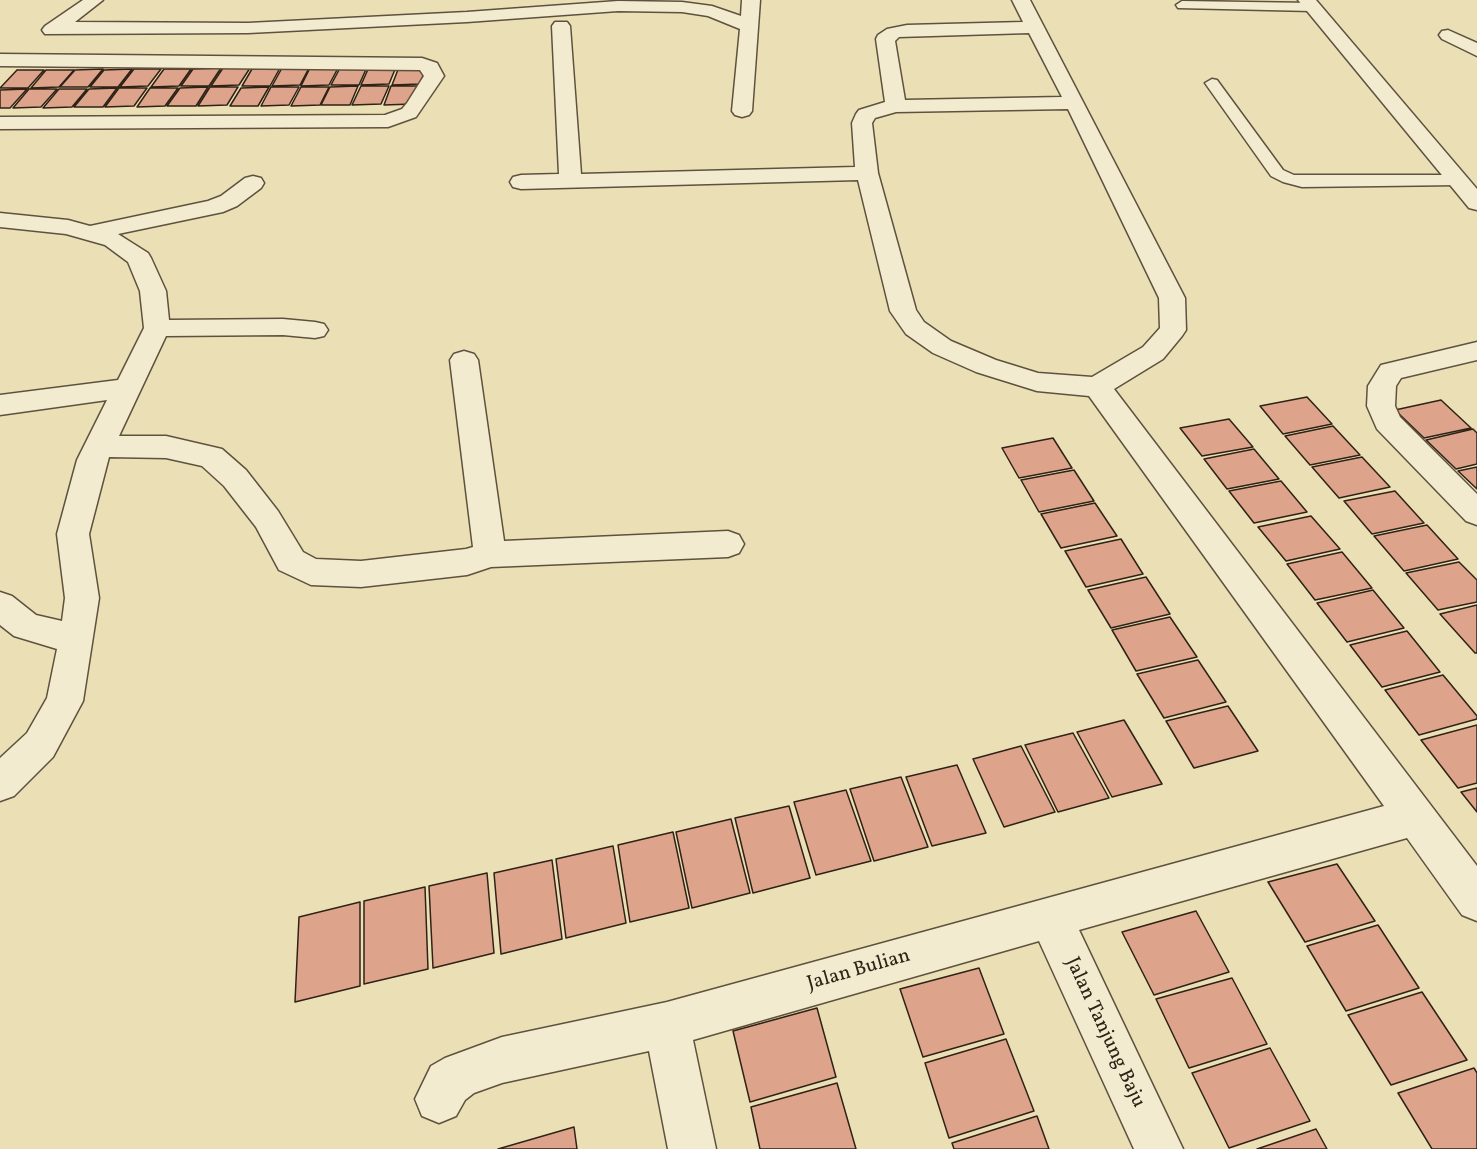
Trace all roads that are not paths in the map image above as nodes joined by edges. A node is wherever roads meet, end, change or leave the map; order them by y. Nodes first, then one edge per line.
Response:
1 (94, 0) edge
2 (751, 0) edge
3 (1021, 0) edge
4 (1310, 3) edge
5 (1182, 5) dead end
6 (611, 22) dead end
7 (561, 26) junction
8 (749, 26) junction
9 (55, 27) junction
10 (536, 27) dead end
11 (1035, 27) junction
12 (1448, 35) dead end
13 (1477, 50) edge
14 (1, 61) edge
15 (1212, 83) dead end
16 (1075, 103) junction
17 (896, 106) junction
18 (742, 111) dead end
19 (0, 123) edge
20 (867, 173) junction
21 (570, 180) junction
22 (1458, 180) junction
23 (521, 182) dead end
24 (253, 183) dead end
25 (1477, 203) edge
26 (0, 220) edge
27 (89, 233) junction
28 (157, 328) junction
29 (315, 330) dead end
30 (1477, 351) edge
31 (464, 360) dead end
32 (1097, 387) junction
33 (128, 388) junction
34 (0, 405) edge
35 (99, 446) junction
36 (1477, 513) edge
37 (728, 544) dead end
38 (490, 554) junction
39 (0, 606) edge
40 (76, 640) junction
41 (0, 783) edge
42 (1415, 817) junction
43 (1477, 900) edge
44 (1050, 917) junction
45 (667, 1025) junction
46 (439, 1099) dead end
47 (692, 1149) edge
48 (1159, 1149) edge

1 - 9 street
2 - 8 street
3 - 11 street
4 - 5 lane
4 - 22 street
6 - 7 street
7 - 10 street
7 - 21 street
8 - 9 street
8 - 18 street
9 - 14 street
11 - 16 street
11 - 17 street
12 - 13 street
14 - 19 street
15 - 22 lane
16 - 17 street
16 - 32 street
17 - 20 street
20 - 21 street
20 - 32 street
21 - 23 street
22 - 25 street
24 - 27 street
26 - 27 street
27 - 28 street
28 - 29 street
28 - 33 street
30 - 36 street
31 - 38 street
32 - 42 street
33 - 34 street
33 - 35 street
35 - 38 street
35 - 40 street
37 - 38 street
39 - 40 street
40 - 41 street
42 - 43 street
42 - 44 street, Jalan Bulian
44 - 45 street, Jalan Bulian
44 - 48 street, Jalan Tanjung Baju
45 - 46 street, Jalan Bulian
45 - 47 street

